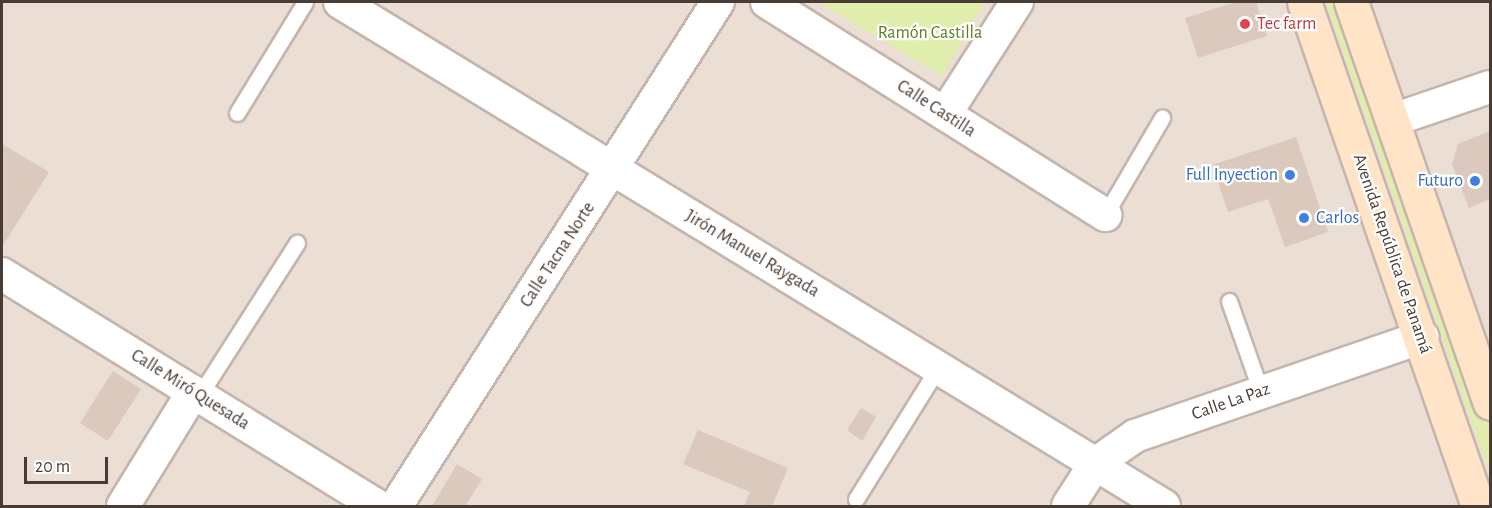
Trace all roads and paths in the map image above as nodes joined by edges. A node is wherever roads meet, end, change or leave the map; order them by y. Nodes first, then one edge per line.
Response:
1 (305, 2) edge
2 (340, 2) edge
3 (718, 2) edge
4 (767, 2) edge
5 (1017, 2) edge
6 (1304, 2) edge
7 (1351, 2) edge
8 (1491, 87) edge
9 (237, 113) dead end
10 (945, 114) junction
11 (1162, 118) dead end
12 (1393, 120) junction
13 (613, 169) junction
14 (1105, 215) joint
15 (297, 243) dead end
16 (2, 274) edge
17 (1229, 301) dead end
18 (1422, 337) junction
19 (938, 368) junction
20 (1261, 392) junction
21 (196, 394) junction
22 (1491, 403) edge
23 (1095, 464) junction
24 (856, 499) dead end
25 (123, 507) edge
26 (378, 507) edge
27 (396, 507) edge
28 (1068, 507) edge
29 (1164, 507) edge
30 (1478, 507) edge

1 - 9 lane
2 - 13 street, Jirón Manuel Raygada
3 - 13 street, Calle Tacna Norte
4 - 10 street, Calle Castilla
5 - 10 street
6 - 18 main road, Avenida República de Panamá
7 - 12 main road
8 - 12 street
10 - 14 street, Calle Castilla
11 - 14 lane
12 - 22 main road
13 - 19 street, Jirón Manuel Raygada
13 - 27 street, Calle Tacna Norte
15 - 21 lane
16 - 21 street, Calle Miró Quesada
17 - 20 lane
18 - 20 street, Calle La Paz
18 - 30 main road, Avenida República de Panamá
19 - 23 street, Jirón Manuel Raygada
19 - 24 lane
20 - 23 street, Calle La Paz
21 - 25 street
21 - 26 street, Calle Miró Quesada
23 - 28 street, Calle La Paz
23 - 29 street, Jirón Manuel Raygada

